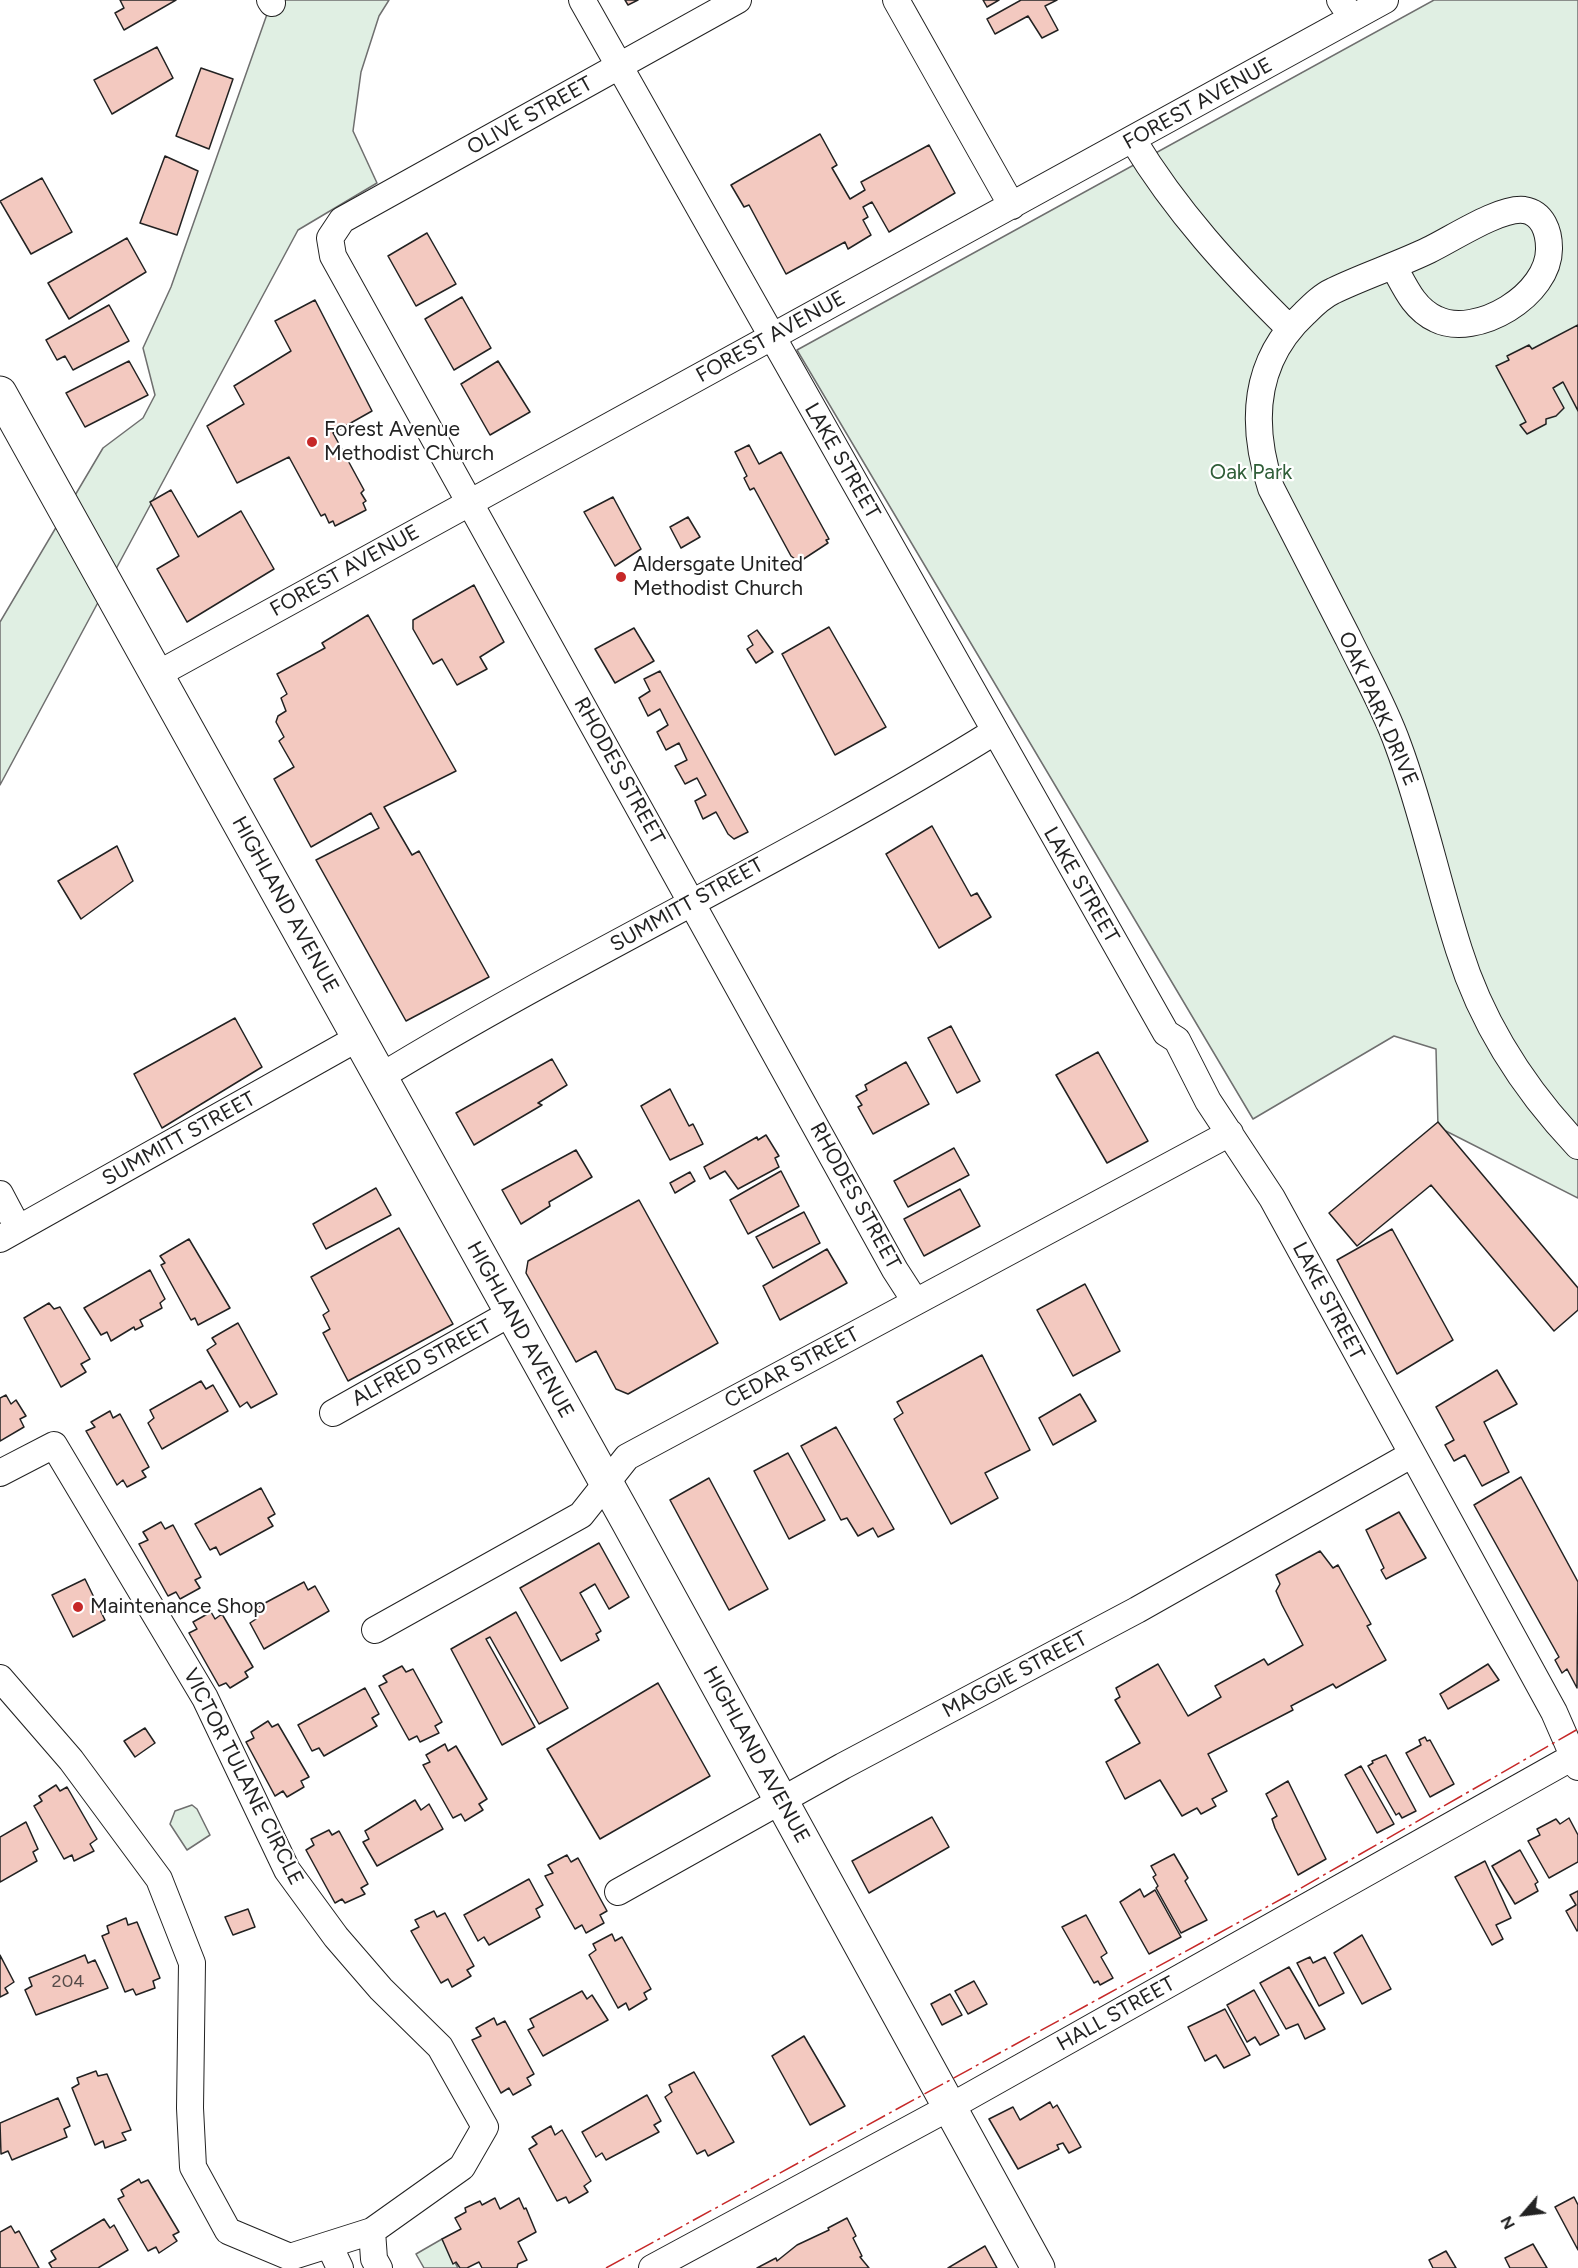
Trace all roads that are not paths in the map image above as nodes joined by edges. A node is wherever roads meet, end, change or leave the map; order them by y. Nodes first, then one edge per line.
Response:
1 (582, 0) edge
2 (738, 0) edge
3 (896, 0) edge
4 (1385, 0) edge
5 (1346, 9) edge
6 (619, 67) junction
7 (1133, 140) junction
8 (1012, 207) junction
9 (330, 238) joint
10 (1394, 267) junction
11 (1289, 328) junction
12 (771, 337) junction
13 (0, 393) edge
14 (469, 504) junction
15 (158, 674) junction
16 (994, 732) junction
17 (693, 903) junction
18 (358, 1038) junction
19 (380, 1077) junction
20 (1230, 1133) junction
21 (1578, 1146) edge
22 (0, 1194) edge
23 (9, 1233) edge
24 (915, 1301) junction
25 (511, 1314) junction
26 (333, 1413) dead end
27 (1411, 1455) junction
28 (0, 1473) edge
29 (606, 1484) junction
30 (375, 1629) dead end
31 (0, 1678) edge
32 (1576, 1759) edge
33 (782, 1802) junction
34 (618, 1892) dead end
35 (950, 2107) junction
36 (372, 2231) junction
37 (329, 2245) junction
38 (340, 2268) edge
39 (380, 2268) edge
40 (652, 2268) edge
41 (1038, 2268) edge

1 - 6 street, LAKE STREET
2 - 6 street, OLIVE STREET
3 - 8 street
4 - 5 street, FOREST AVENUE
5 - 7 street, FOREST AVENUE
6 - 9 street, OLIVE STREET
6 - 12 street, LAKE STREET
7 - 8 street, FOREST AVENUE
7 - 11 street
8 - 12 street, FOREST AVENUE
9 - 14 street, RHODES STREET
10 - 10 street, OAK PARK DRIVE
10 - 11 street, OAK PARK DRIVE
11 - 21 street, OAK PARK DRIVE
12 - 14 street, FOREST AVENUE
12 - 16 street, LAKE STREET
13 - 15 main road, HIGHLAND AVENUE
14 - 15 street, FOREST AVENUE
14 - 17 street, RHODES STREET
15 - 18 main road, HIGHLAND AVENUE
16 - 17 street, SUMMITT STREET
16 - 20 street, LAKE STREET
17 - 19 street, SUMMITT STREET
17 - 24 street, RHODES STREET
18 - 19 main road, HIGHLAND AVENUE
18 - 23 street, SUMMITT STREET
19 - 25 main road, HIGHLAND AVENUE
20 - 24 street, CEDAR STREET
20 - 27 street, LAKE STREET
22 - 23 street
24 - 29 street, CEDAR STREET
25 - 26 street, ALFRED STREET
25 - 29 main road, HIGHLAND AVENUE
27 - 32 street, LAKE STREET
27 - 33 street, MAGGIE STREET
28 - 36 street, VICTOR TULANE CIRCLE
29 - 30 street, CEDAR STREET
29 - 33 main road, HIGHLAND AVENUE
31 - 37 street, VICTOR TULANE CIRCLE
32 - 35 street, HALL STREET
33 - 34 street, MAGGIE STREET
33 - 35 main road, HIGHLAND AVENUE
35 - 40 street, HALL STREET
35 - 41 main road, HIGHLAND AVENUE
36 - 37 street, VICTOR TULANE CIRCLE
36 - 39 street
37 - 38 street

